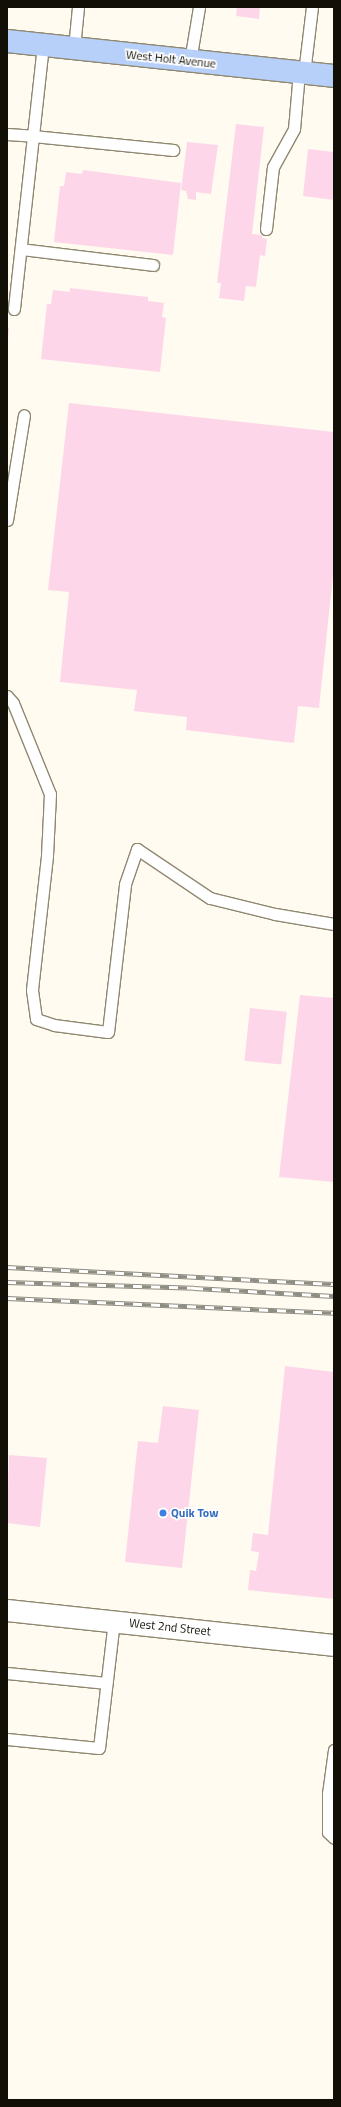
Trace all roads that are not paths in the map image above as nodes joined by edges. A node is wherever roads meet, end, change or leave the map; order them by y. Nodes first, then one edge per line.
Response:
1 (78, 7) edge
2 (199, 7) edge
3 (312, 7) edge
4 (7, 41) edge
5 (43, 45) junction
6 (74, 48) junction
7 (190, 61) junction
8 (302, 73) junction
9 (334, 76) edge
10 (7, 134) edge
11 (33, 136) junction
12 (173, 150) dead end
13 (266, 229) dead end
14 (21, 249) junction
15 (153, 265) dead end
16 (14, 308) dead end
17 (24, 415) dead end
18 (7, 520) edge
19 (7, 696) edge
20 (334, 924) edge
21 (7, 1610) edge
22 (114, 1621) junction
23 (334, 1645) edge
24 (7, 1673) edge
25 (107, 1683) junction
26 (7, 1739) edge
27 (334, 1750) edge
28 (334, 1838) edge

1 - 6 lane
2 - 7 lane
3 - 8 lane
4 - 5 main road, West Holt Avenue
5 - 6 main road, West Holt Avenue
5 - 11 lane
6 - 7 main road, West Holt Avenue
7 - 8 main road, West Holt Avenue
8 - 9 main road, West Holt Avenue
8 - 13 lane
10 - 11 lane
11 - 12 lane
11 - 14 lane
14 - 15 lane
14 - 16 lane
17 - 18 lane
19 - 20 lane
21 - 22 street, West 2nd Street
22 - 23 street, West 2nd Street
22 - 25 lane
24 - 25 lane
25 - 26 lane
27 - 28 lane

